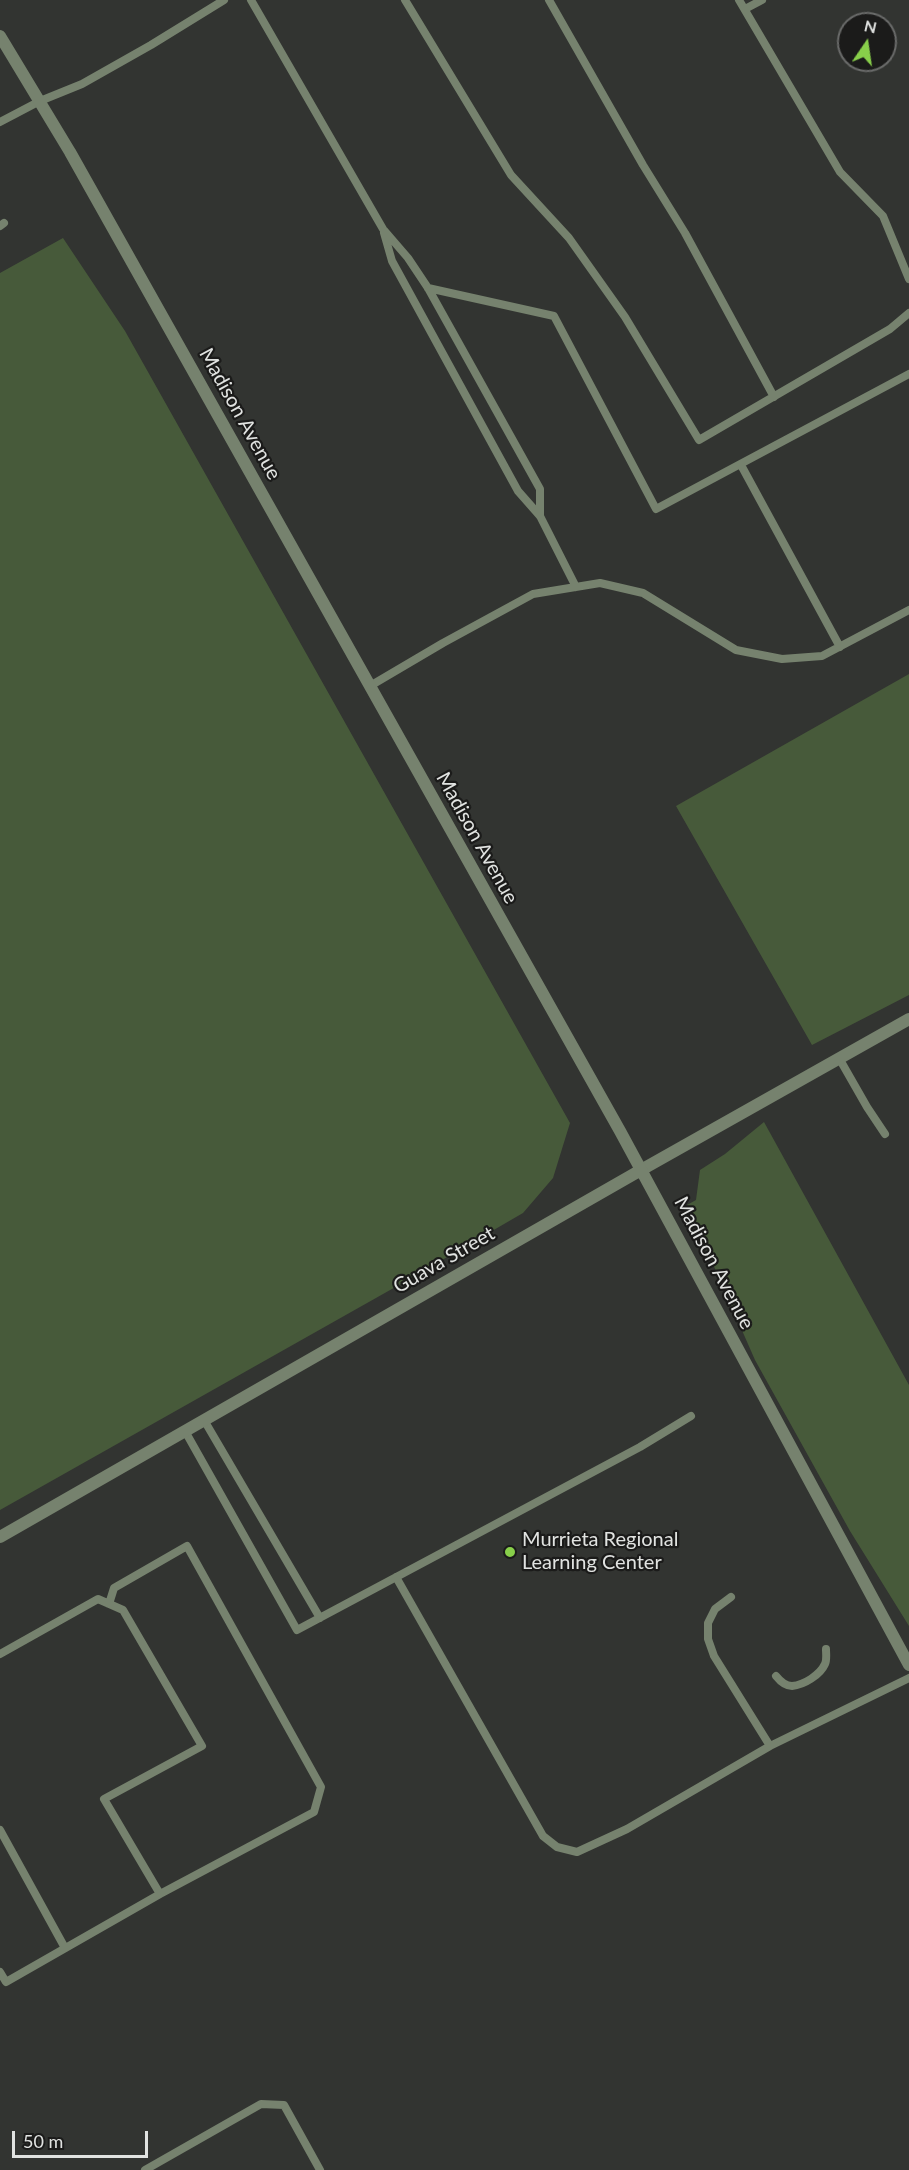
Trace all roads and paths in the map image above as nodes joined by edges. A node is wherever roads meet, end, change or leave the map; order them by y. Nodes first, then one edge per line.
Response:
1 (224, 0) edge
2 (251, 0) edge
3 (405, 0) edge
4 (549, 0) edge
5 (739, 0) edge
6 (762, 0) edge
7 (744, 9) junction
8 (0, 36) edge
9 (40, 101) junction
10 (0, 122) edge
11 (383, 229) junction
12 (909, 279) edge
13 (428, 288) junction
14 (909, 314) edge
15 (909, 374) edge
16 (774, 396) junction
17 (741, 465) junction
18 (540, 516) junction
19 (576, 587) junction
20 (909, 610) edge
21 (840, 647) junction
22 (370, 686) junction
23 (909, 1019) edge
24 (839, 1058) junction
25 (885, 1134) dead end
26 (641, 1170) junction
27 (692, 1416) dead end
28 (204, 1420) junction
29 (185, 1431) junction
30 (0, 1537) edge
31 (396, 1577) junction
32 (731, 1597) dead end
33 (109, 1604) junction
34 (320, 1618) junction
35 (826, 1649) dead end
36 (0, 1654) edge
37 (909, 1665) edge
38 (776, 1676) dead end
39 (909, 1678) edge
40 (770, 1746) junction
41 (0, 1830) edge
42 (160, 1894) junction
43 (65, 1948) junction
44 (0, 1972) edge
45 (2, 1985) edge
46 (145, 2170) edge
47 (320, 2170) edge

1 - 9 lane
2 - 11 lane
3 - 16 lane
4 - 16 lane
5 - 7 lane
6 - 7 lane
7 - 12 lane
8 - 9 street, Madison Avenue
9 - 10 lane
9 - 22 street, Madison Avenue
11 - 13 lane
11 - 18 lane
13 - 17 lane
13 - 18 lane
14 - 16 lane
15 - 17 lane
17 - 21 lane
18 - 19 lane
19 - 21 lane
19 - 22 lane
20 - 21 lane
22 - 26 street, Madison Avenue
23 - 24 street, Guava Street
24 - 25 lane
24 - 26 street, Guava Street
26 - 28 street, Guava Street
26 - 37 street, Madison Avenue
27 - 31 lane
28 - 29 street, Guava Street
28 - 34 lane
29 - 30 street, Guava Street
29 - 34 lane
31 - 34 lane
31 - 40 lane
32 - 40 lane
33 - 36 lane
33 - 42 lane
33 - 42 lane
35 - 38 lane
39 - 40 lane
41 - 43 lane
42 - 43 lane
43 - 45 lane
44 - 45 lane
46 - 47 lane

